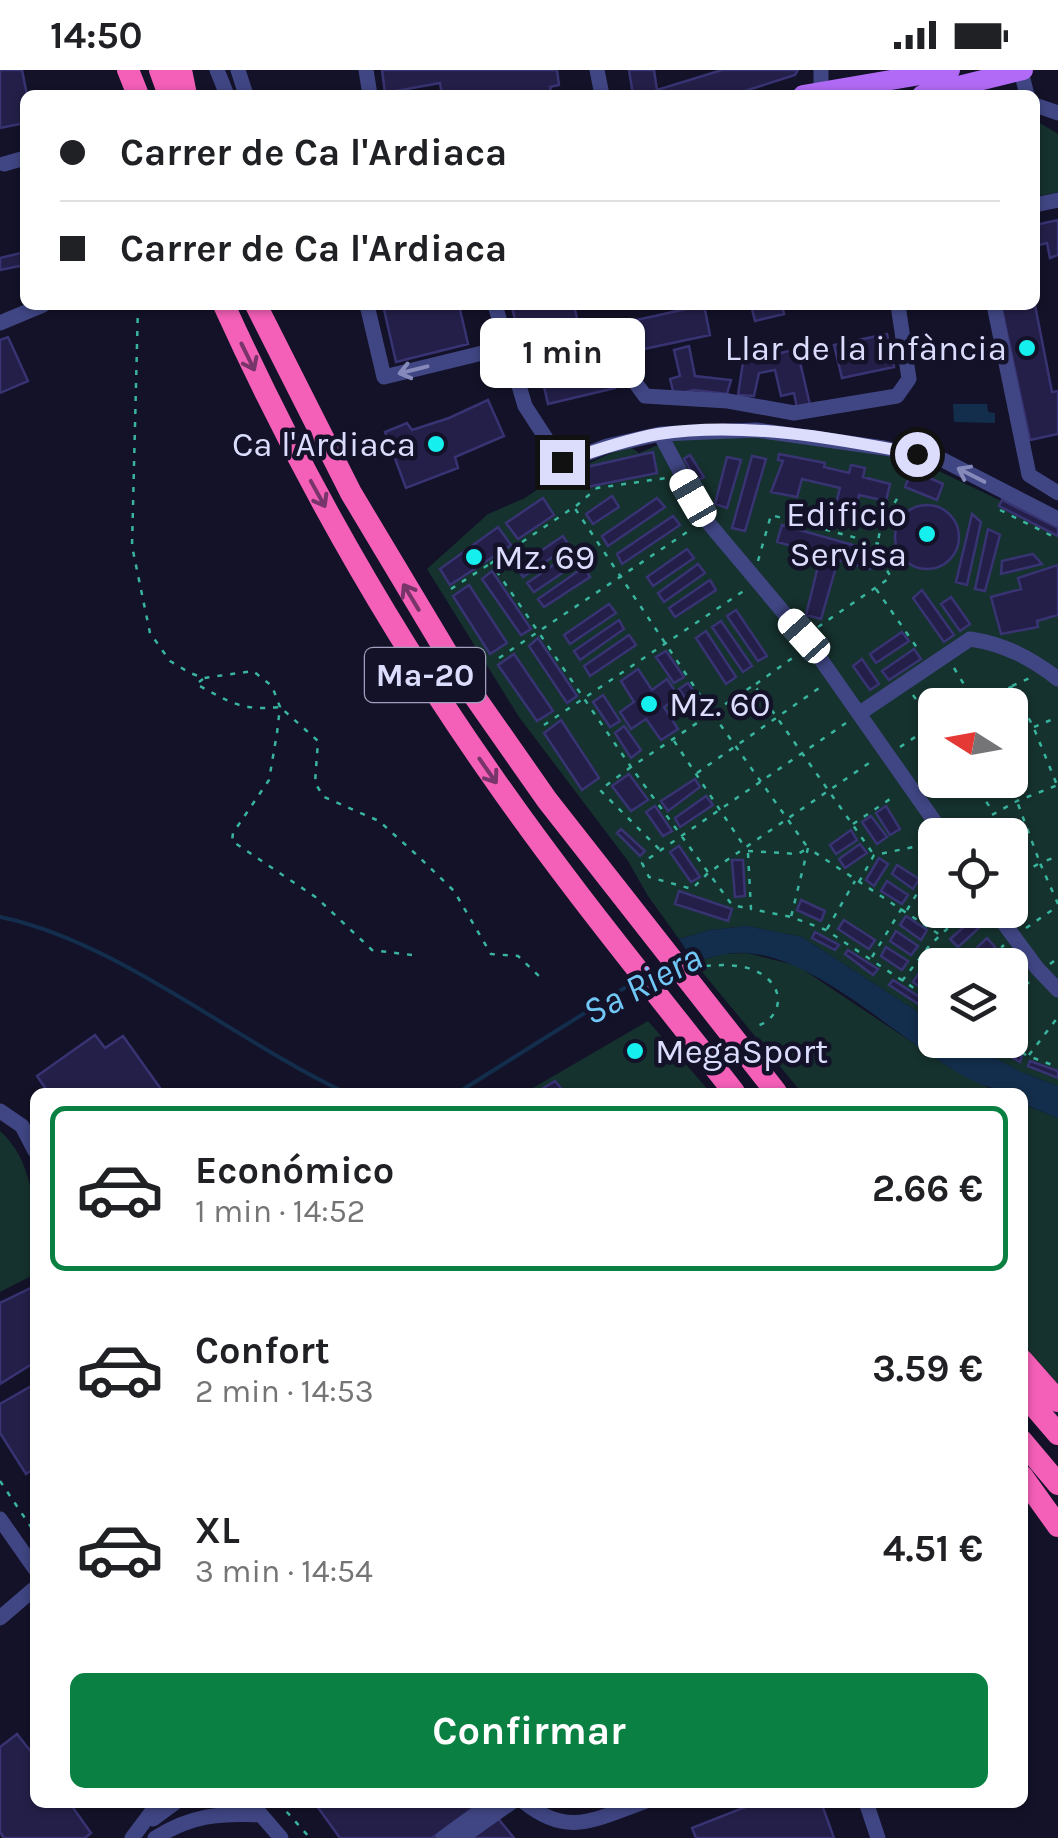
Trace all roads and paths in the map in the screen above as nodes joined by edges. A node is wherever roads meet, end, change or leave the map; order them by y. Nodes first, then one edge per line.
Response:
1 (950, 70) edge
2 (1022, 70) edge
3 (816, 87) edge
4 (942, 90) edge
5 (20, 159) edge
6 (4, 164) dead end
7 (31, 310) edge
8 (138, 310) edge
9 (226, 310) edge
10 (258, 310) edge
11 (367, 310) edge
12 (497, 310) edge
13 (899, 310) edge
14 (995, 310) edge
15 (0, 324) edge
16 (508, 347) junction
17 (636, 385) dead end
18 (660, 434) junction
19 (680, 476) junction
20 (901, 492) dead end
21 (1058, 492) edge
22 (574, 506) junction
23 (1000, 510) dead end
24 (706, 520) junction
25 (1058, 520) edge
26 (1058, 539) edge
27 (879, 544) junction
28 (491, 564) junction
29 (620, 576) junction
30 (753, 578) junction
31 (875, 588) junction
32 (451, 590) dead end
33 (537, 632) junction
34 (807, 640) junction
35 (666, 646) junction
36 (946, 654) junction
37 (499, 658) dead end
38 (930, 664) junction
39 (1052, 674) edge
40 (834, 677) junction
41 (204, 678) junction
42 (904, 682) junction
43 (754, 685) junction
44 (1011, 687) joint
45 (966, 688) edge
46 (583, 700) junction
47 (918, 701) edge
48 (280, 707) junction
49 (712, 714) junction
50 (860, 714) junction
51 (778, 717) junction
52 (1058, 717) edge
53 (544, 725) dead end
54 (1033, 726) junction
55 (1028, 728) edge
56 (918, 736) edge
57 (673, 739) junction
58 (735, 746) junction
59 (803, 752) junction
60 (887, 755) junction
61 (631, 767) junction
62 (696, 774) junction
63 (760, 782) junction
64 (1058, 785) edge
65 (918, 786) edge
66 (911, 790) junction
67 (829, 791) junction
68 (984, 798) edge
69 (1016, 798) edge
70 (1017, 801) junction
71 (720, 809) junction
72 (994, 813) junction
73 (932, 818) edge
74 (985, 818) edge
75 (788, 819) junction
76 (851, 825) junction
77 (680, 836) junction
78 (918, 846) edge
79 (808, 848) junction
80 (746, 849) junction
81 (660, 850) junction
82 (874, 855) junction
83 (1058, 856) edge
84 (1040, 864) junction
85 (1028, 870) edge
86 (708, 873) junction
87 (856, 882) junction
88 (918, 889) edge
89 (1058, 905) edge
90 (750, 909) junction
91 (904, 910) junction
92 (790, 916) junction
93 (948, 928) edge
94 (1006, 928) edge
95 (826, 930) junction
96 (940, 935) junction
97 (1012, 937) junction
98 (1000, 948) edge
99 (412, 955) dead end
100 (872, 958) junction
101 (706, 966) dead end
102 (1040, 971) junction
103 (542, 978) dead end
104 (902, 980) junction
105 (1028, 984) edge
106 (1058, 990) edge
107 (918, 991) edge
108 (1058, 1017) edge
109 (753, 1026) dead end
110 (1028, 1056) joint
111 (1058, 1067) edge
112 (731, 1088) edge
113 (773, 1088) edge
114 (0, 1111) edge
115 (30, 1141) edge
116 (1028, 1367) edge
117 (1028, 1399) edge
118 (1058, 1401) edge
119 (1058, 1434) edge
120 (1028, 1448) edge
121 (0, 1481) edge
122 (1028, 1484) edge
123 (1058, 1484) edge
124 (0, 1519) edge
125 (30, 1526) edge
126 (1058, 1526) edge
127 (30, 1563) edge
128 (30, 1592) edge
129 (0, 1618) edge
130 (172, 1808) edge
131 (196, 1808) edge
132 (251, 1808) edge
133 (259, 1808) edge
134 (283, 1808) edge
135 (485, 1808) edge
136 (504, 1808) edge
137 (531, 1808) edge
138 (627, 1808) edge
139 (868, 1808) edge
140 (154, 1832) edge
141 (132, 1838) edge
142 (281, 1838) edge
143 (310, 1838) edge
144 (443, 1838) edge
145 (461, 1838) edge
146 (878, 1838) edge

1 - 3 main road
2 - 4 main road
5 - 6 street
7 - 15 street
8 - 41 path
9 -> 112 highway, Ma-20
113 -> 10 highway, Ma-20
16 -> 11 street
12 - 16 street
13 - 17 street
14 - 21 street
16 - 18 street
18 - 19 street
25 -> 18 street
19 - 22 path
19 - 24 street
20 - 27 path
22 - 28 path
22 - 29 path
23 - 26 path
24 - 29 path
24 - 30 street
27 - 30 path
27 - 31 path
28 - 32 path
28 - 33 path
29 - 33 path
29 - 35 path
30 - 34 street
30 - 35 path
31 - 34 path
31 - 38 path
33 - 37 path
33 - 46 path
34 - 40 street
34 - 43 path
35 - 46 path
35 - 49 path
36 - 38 street
36 - 39 street
36 - 45 path
38 - 42 street
39 - 44 path
40 - 50 street
40 - 51 path
41 - 48 path
41 - 48 path
42 - 47 path
42 - 50 street
43 - 49 path
43 - 51 path
44 - 54 path
46 - 53 path
46 - 61 path
48 - 99 path
48 - 103 path
49 - 57 path
49 - 58 path
50 - 59 path
50 - 60 street
51 - 58 path
51 - 59 path
52 - 54 path
54 - 55 path
54 - 64 path
56 - 60 path
57 - 61 path
57 - 62 path
58 - 62 path
58 - 63 path
59 - 63 path
59 - 67 path
60 - 66 street
60 - 67 path
61 - 77 path
61 - 81 path
62 - 71 path
63 - 71 path
63 - 75 path
64 - 70 path
65 - 66 path
66 - 73 street
66 - 76 path
67 - 75 path
67 - 76 path
68 - 72 path
69 - 70 path
70 - 72 path
70 - 84 path
71 - 77 path
71 - 80 path
72 - 74 path
75 - 79 path
75 - 80 path
76 - 82 path
77 - 81 path
77 - 86 path
78 - 82 path
79 - 80 path
79 - 87 path
79 - 92 path
80 - 86 path
80 - 90 path
81 - 86 path
82 - 87 path
83 - 84 path
84 - 85 path
84 - 89 path
86 - 90 path
87 - 91 path
87 - 95 path
88 - 91 path
89 - 97 path
90 - 92 path
91 - 96 path
91 - 100 path
92 - 95 path
93 - 96 path
94 - 97 street
95 - 100 path
96 - 104 path
97 - 98 path
97 - 102 street
100 - 104 path
101 - 109 path
102 - 105 path
102 - 106 street
104 - 107 path
108 - 110 path
110 - 111 path
114 - 115 street
116 - 118 highway
117 - 119 highway
120 - 123 highway
121 - 125 path
122 - 126 highway
124 - 127 street
128 - 129 street
130 - 140 street
131 - 140 street
132 - 140 street
133 - 142 street
134 - 143 path
135 - 144 street
136 - 145 street
137 - 138 street
139 - 146 street
140 - 141 street

